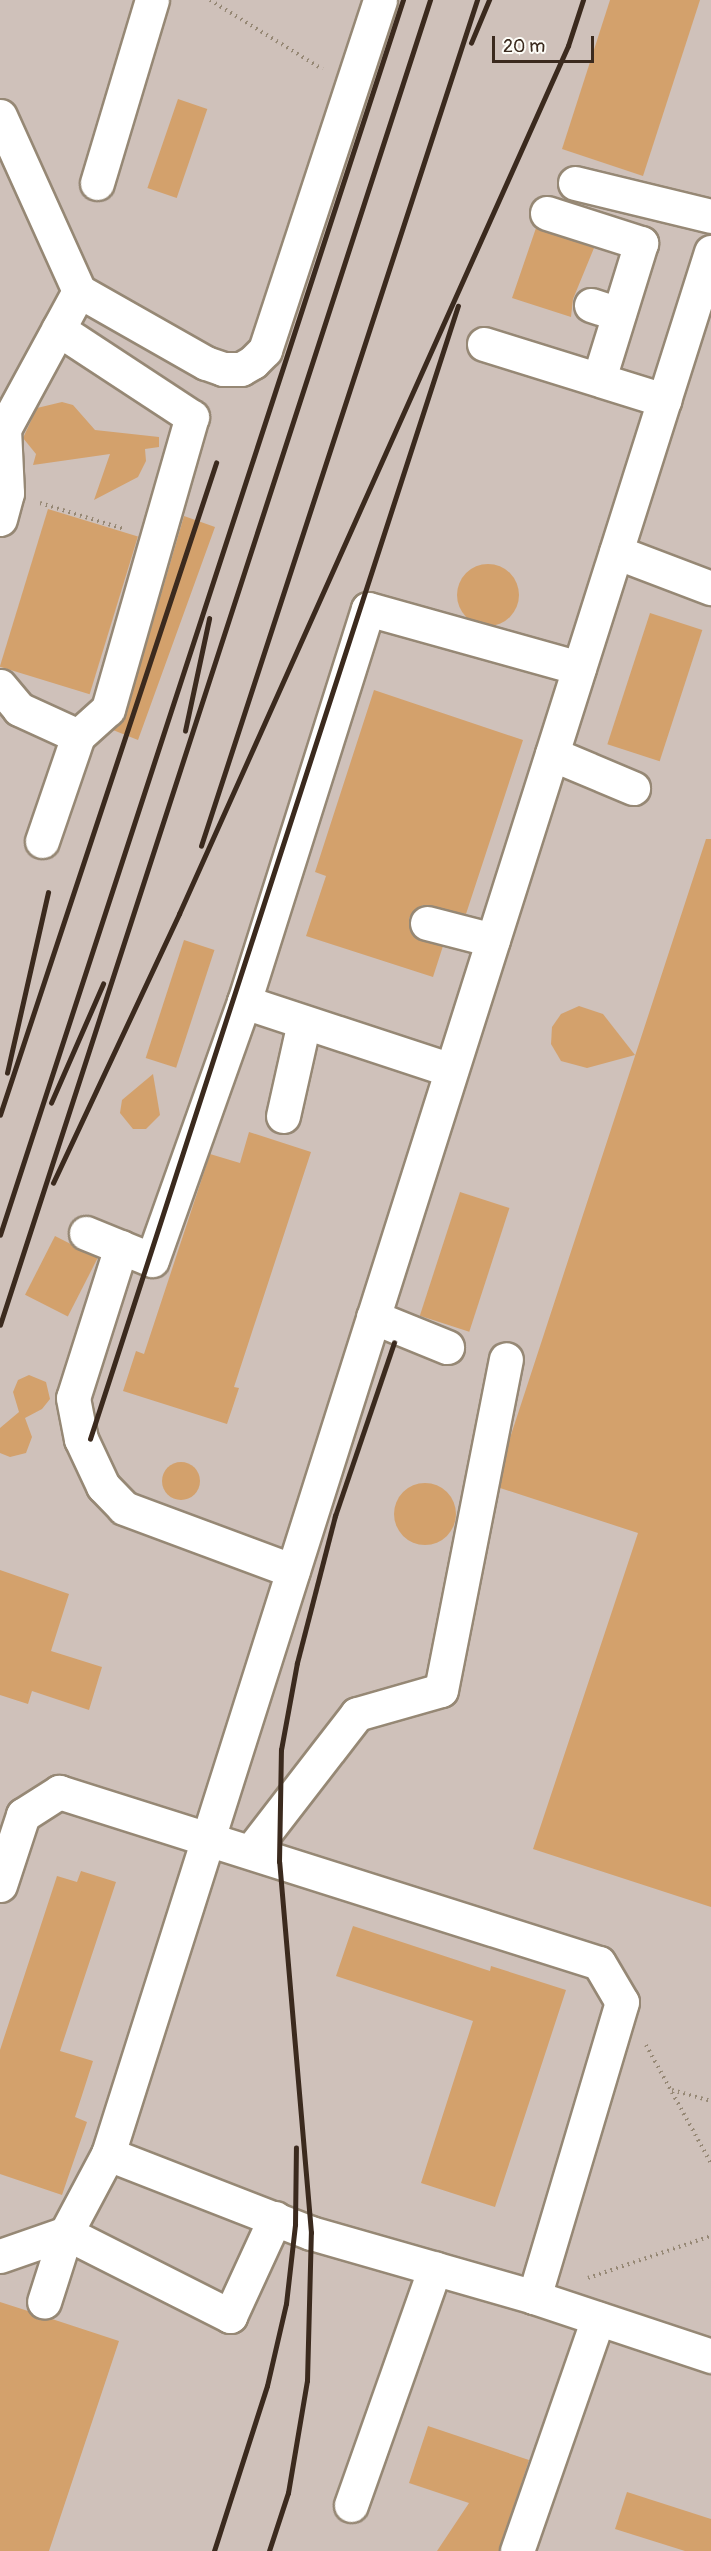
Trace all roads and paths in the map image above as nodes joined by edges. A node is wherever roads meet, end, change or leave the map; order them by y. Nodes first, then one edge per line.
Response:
1 (152, 0) edge
2 (210, 0) edge
3 (380, 0) edge
4 (351, 87) junction
5 (0, 116) edge
6 (97, 183) dead end
7 (575, 183) dead end
8 (547, 213) dead end
9 (711, 216) edge
10 (711, 252) edge
11 (79, 291) junction
12 (704, 305) edge
13 (58, 329) junction
14 (484, 344) dead end
15 (598, 380) junction
16 (664, 400) junction
17 (4, 506) edge
18 (157, 539) junction
19 (616, 552) junction
20 (711, 588) edge
21 (579, 668) junction
22 (0, 686) edge
23 (78, 736) junction
24 (552, 754) junction
25 (633, 788) dead end
26 (42, 841) dead end
27 (427, 923) dead end
28 (493, 940) junction
29 (244, 1002) junction
30 (304, 1022) junction
31 (451, 1070) junction
32 (283, 1116) dead end
33 (86, 1233) dead end
34 (121, 1247) junction
35 (373, 1317) junction
36 (447, 1347) dead end
37 (506, 1359) dead end
38 (293, 1571) junction
39 (208, 1837) junction
40 (251, 1851) junction
41 (0, 1885) edge
42 (622, 2002) junction
43 (671, 2090) junction
44 (711, 2101) edge
45 (108, 2154) junction
46 (711, 2163) edge
47 (275, 2218) junction
48 (66, 2233) junction
49 (711, 2236) edge
50 (0, 2256) edge
51 (435, 2268) junction
52 (534, 2297) junction
53 (44, 2302) dead end
54 (598, 2319) junction
55 (711, 2356) edge
56 (351, 2505) dead end
57 (517, 2551) edge

1 - 6 lane
2 - 4 path
3 - 4 lane
4 - 11 lane
5 - 11 lane
7 - 9 lane
8 - 15 lane
10 - 12 lane
11 - 13 lane
12 - 16 lane
13 - 17 lane
13 - 18 lane
14 - 15 lane
15 - 16 lane
16 - 19 lane
17 - 18 path
18 - 23 lane
19 - 20 lane
19 - 21 lane
21 - 24 lane
21 - 29 lane
22 - 23 lane
23 - 26 lane
24 - 25 lane
24 - 28 lane
27 - 28 lane
28 - 31 lane
29 - 30 lane
29 - 34 lane
30 - 31 lane
30 - 32 lane
31 - 35 lane
33 - 34 lane
34 - 38 lane
35 - 36 lane
35 - 38 lane
37 - 40 lane
38 - 39 lane
39 - 40 lane
39 - 41 lane
39 - 45 lane
40 - 42 lane
42 - 43 path
42 - 52 lane
43 - 44 path
43 - 46 path
45 - 47 lane
45 - 48 lane
47 - 48 lane
47 - 51 lane
48 - 50 lane
48 - 53 lane
49 - 52 path
51 - 52 lane
51 - 56 lane
52 - 54 lane
54 - 55 lane
54 - 57 lane

